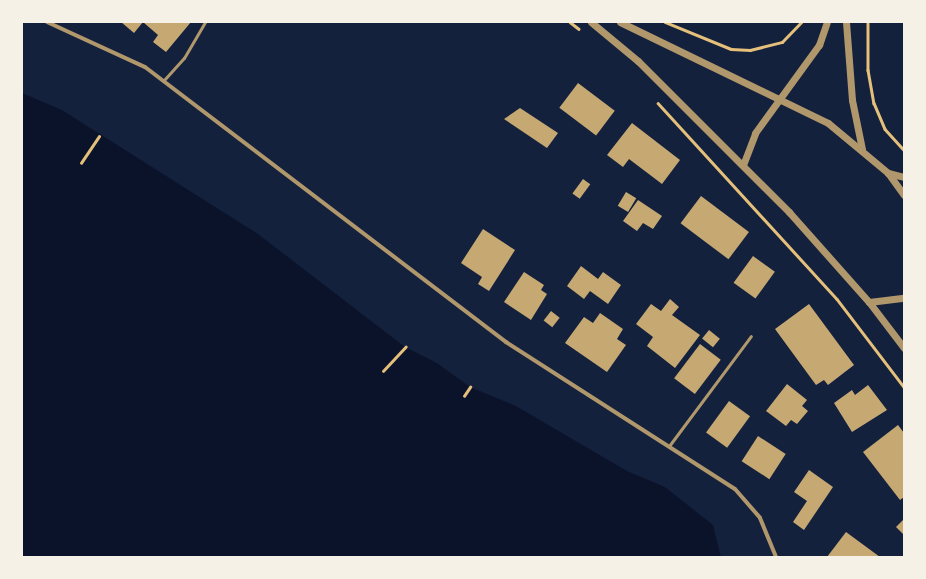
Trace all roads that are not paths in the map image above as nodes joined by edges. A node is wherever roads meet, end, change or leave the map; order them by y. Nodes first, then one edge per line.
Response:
1 (47, 22) edge
2 (205, 22) edge
3 (592, 22) edge
4 (620, 22) edge
5 (827, 22) edge
6 (846, 22) edge
7 (164, 80) junction
8 (781, 97) junction
9 (862, 149) junction
10 (743, 165) junction
11 (888, 172) junction
12 (904, 177) edge
13 (904, 195) edge
14 (904, 298) edge
15 (869, 302) junction
16 (751, 336) dead end
17 (904, 348) edge
18 (669, 446) junction
19 (776, 557) edge

1 - 7 street
2 - 7 lane
3 - 10 street
4 - 8 street
5 - 8 street
6 - 9 street
7 - 18 street
8 - 9 street
8 - 10 street
9 - 11 street
10 - 15 street
11 - 12 street
11 - 13 street
14 - 15 street
15 - 17 street
16 - 18 lane
18 - 19 street

